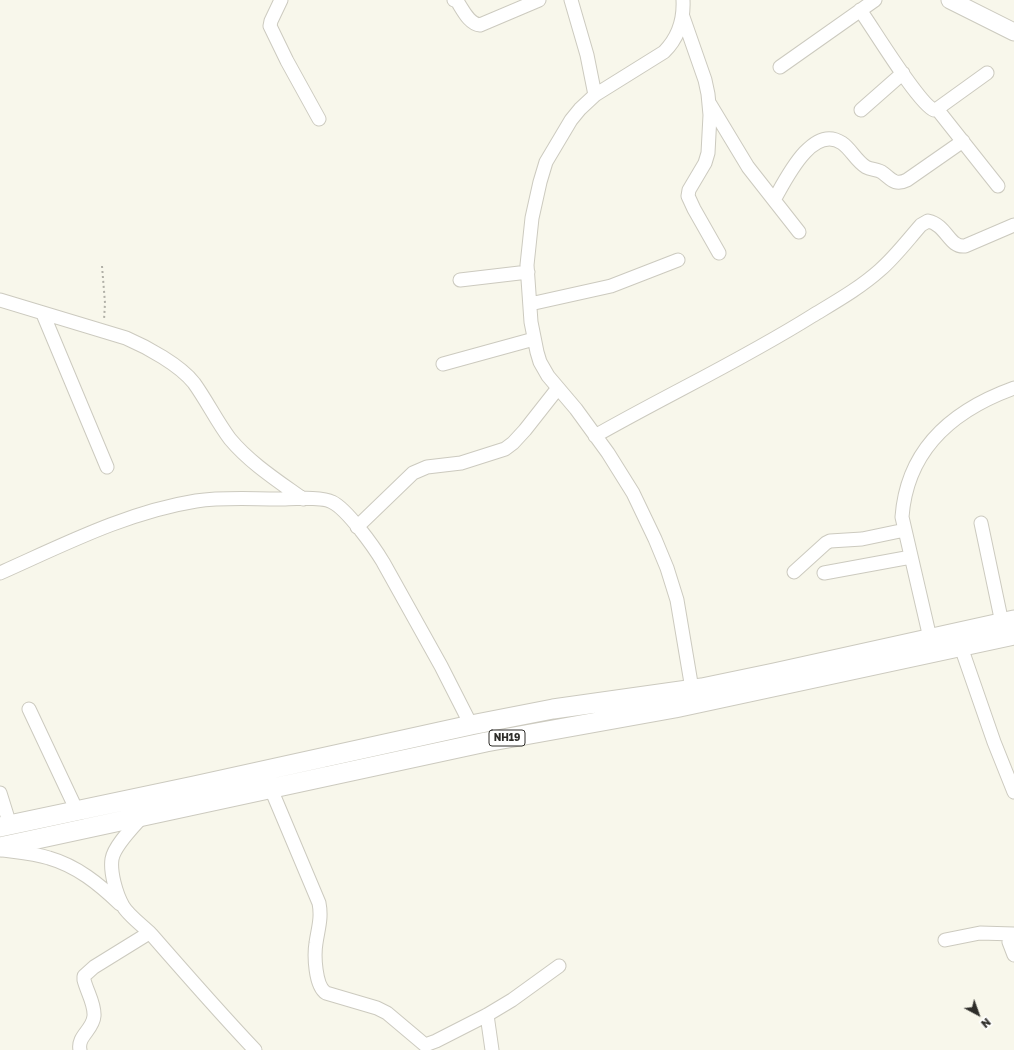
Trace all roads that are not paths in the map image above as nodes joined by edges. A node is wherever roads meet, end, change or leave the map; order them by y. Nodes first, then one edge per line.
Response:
1 (281, 0) edge
2 (454, 0) edge
3 (539, 0) edge
4 (571, 0) edge
5 (683, 0) edge
6 (874, 0) edge
7 (950, 0) edge
8 (860, 10) junction
9 (683, 17) junction
10 (1014, 32) edge
11 (780, 67) dead end
12 (903, 73) junction
13 (987, 73) dead end
14 (595, 95) junction
15 (710, 104) junction
16 (937, 109) junction
17 (861, 110) dead end
18 (319, 119) dead end
19 (962, 141) junction
20 (998, 186) dead end
21 (774, 200) junction
22 (1014, 225) edge
23 (799, 232) dead end
24 (719, 253) dead end
25 (678, 260) dead end
26 (528, 272) junction
27 (460, 280) dead end
28 (0, 300) edge
29 (530, 304) junction
30 (43, 314) junction
31 (534, 339) junction
32 (443, 364) dead end
33 (558, 388) junction
34 (1014, 388) edge
35 (595, 436) junction
36 (107, 467) dead end
37 (303, 499) junction
38 (981, 523) dead end
39 (357, 527) junction
40 (905, 530) junction
41 (911, 557) junction
42 (794, 572) dead end
43 (0, 573) edge
44 (824, 573) dead end
45 (1010, 626) edge
46 (930, 638) junction
47 (961, 647) junction
48 (692, 689) junction
49 (29, 710) dead end
50 (477, 724) junction
51 (486, 742) junction
52 (271, 789) junction
53 (0, 792) edge
54 (1014, 792) edge
55 (77, 811) junction
56 (142, 817) junction
57 (5, 826) edge
58 (0, 848) edge
59 (123, 907) junction
60 (150, 933) junction
61 (1014, 935) edge
62 (946, 940) dead end
63 (1014, 956) edge
64 (559, 966) dead end
65 (487, 1015) junction
66 (80, 1050) edge
67 (255, 1050) edge
68 (492, 1050) edge

1 - 18 street
2 - 3 street
4 - 14 street
5 - 9 street
6 - 8 street
7 - 10 main road
8 - 11 street
8 - 12 street
9 - 14 street
9 - 15 street
12 - 16 street
12 - 17 street
13 - 16 street
14 - 26 street
15 - 21 street
15 - 24 street
16 - 19 street
19 - 20 street
19 - 21 street
21 - 23 street
22 - 35 street
25 - 29 street
26 - 27 street
26 - 29 street
28 - 30 street
29 - 31 street
30 - 36 street
30 - 37 street
31 - 32 street
31 - 33 street
33 - 35 street
33 - 39 street
34 - 40 street
35 - 48 street
37 - 39 street
37 - 43 street
38 - 45 street
39 - 50 street
40 - 41 street
40 - 42 street
41 - 44 street
41 - 46 street
45 - 46 highway, NH19
45 - 47 highway, NH19
46 - 48 highway, NH19
47 - 51 highway, NH19
47 - 54 street
48 - 50 highway, NH19
49 - 55 street
50 - 51 highway
50 - 55 highway, NH19
51 - 52 highway, NH19
52 - 56 highway, NH19
52 - 65 street
53 - 57 street
55 - 57 highway, NH19
56 - 58 highway, NH19
56 - 59 street
58 - 59 street
59 - 60 street
60 - 66 street
60 - 67 street
61 - 62 street
61 - 63 street
64 - 65 street
65 - 68 street

